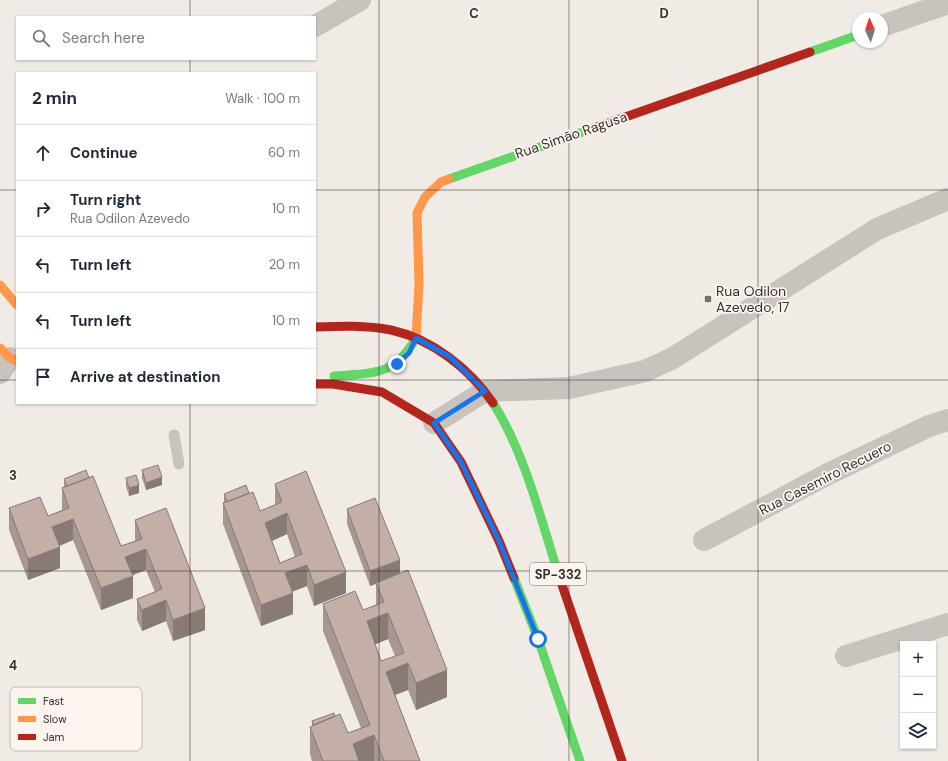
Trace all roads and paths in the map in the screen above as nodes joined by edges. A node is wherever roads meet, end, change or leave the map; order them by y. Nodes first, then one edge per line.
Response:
1 (360, 0) edge
2 (948, 3) edge
3 (888, 24) edge
4 (316, 25) edge
5 (852, 37) edge
6 (948, 199) edge
7 (0, 285) edge
8 (16, 304) edge
9 (316, 327) edge
10 (416, 338) junction
11 (316, 377) edge
12 (316, 384) edge
13 (485, 391) junction
14 (948, 420) edge
15 (434, 423) junction
16 (174, 435) dead end
17 (179, 464) dead end
18 (704, 540) dead end
19 (948, 624) edge
20 (846, 656) dead end
21 (580, 761) edge
22 (622, 761) edge

1 - 4 street
2 - 3 street
5 - 10 main road, Rua Simão Ragusa
6 - 13 street
7 - 8 main road
9 - 10 main road, SP-332
10 - 11 main road
10 - 13 main road, SP-332
12 - 15 main road, SP-332
13 - 15 street
13 - 22 main road, SP-332
14 - 18 street, Rua Casemiro Recuero
15 - 21 main road, SP-332
16 - 17 lane
19 - 20 street

